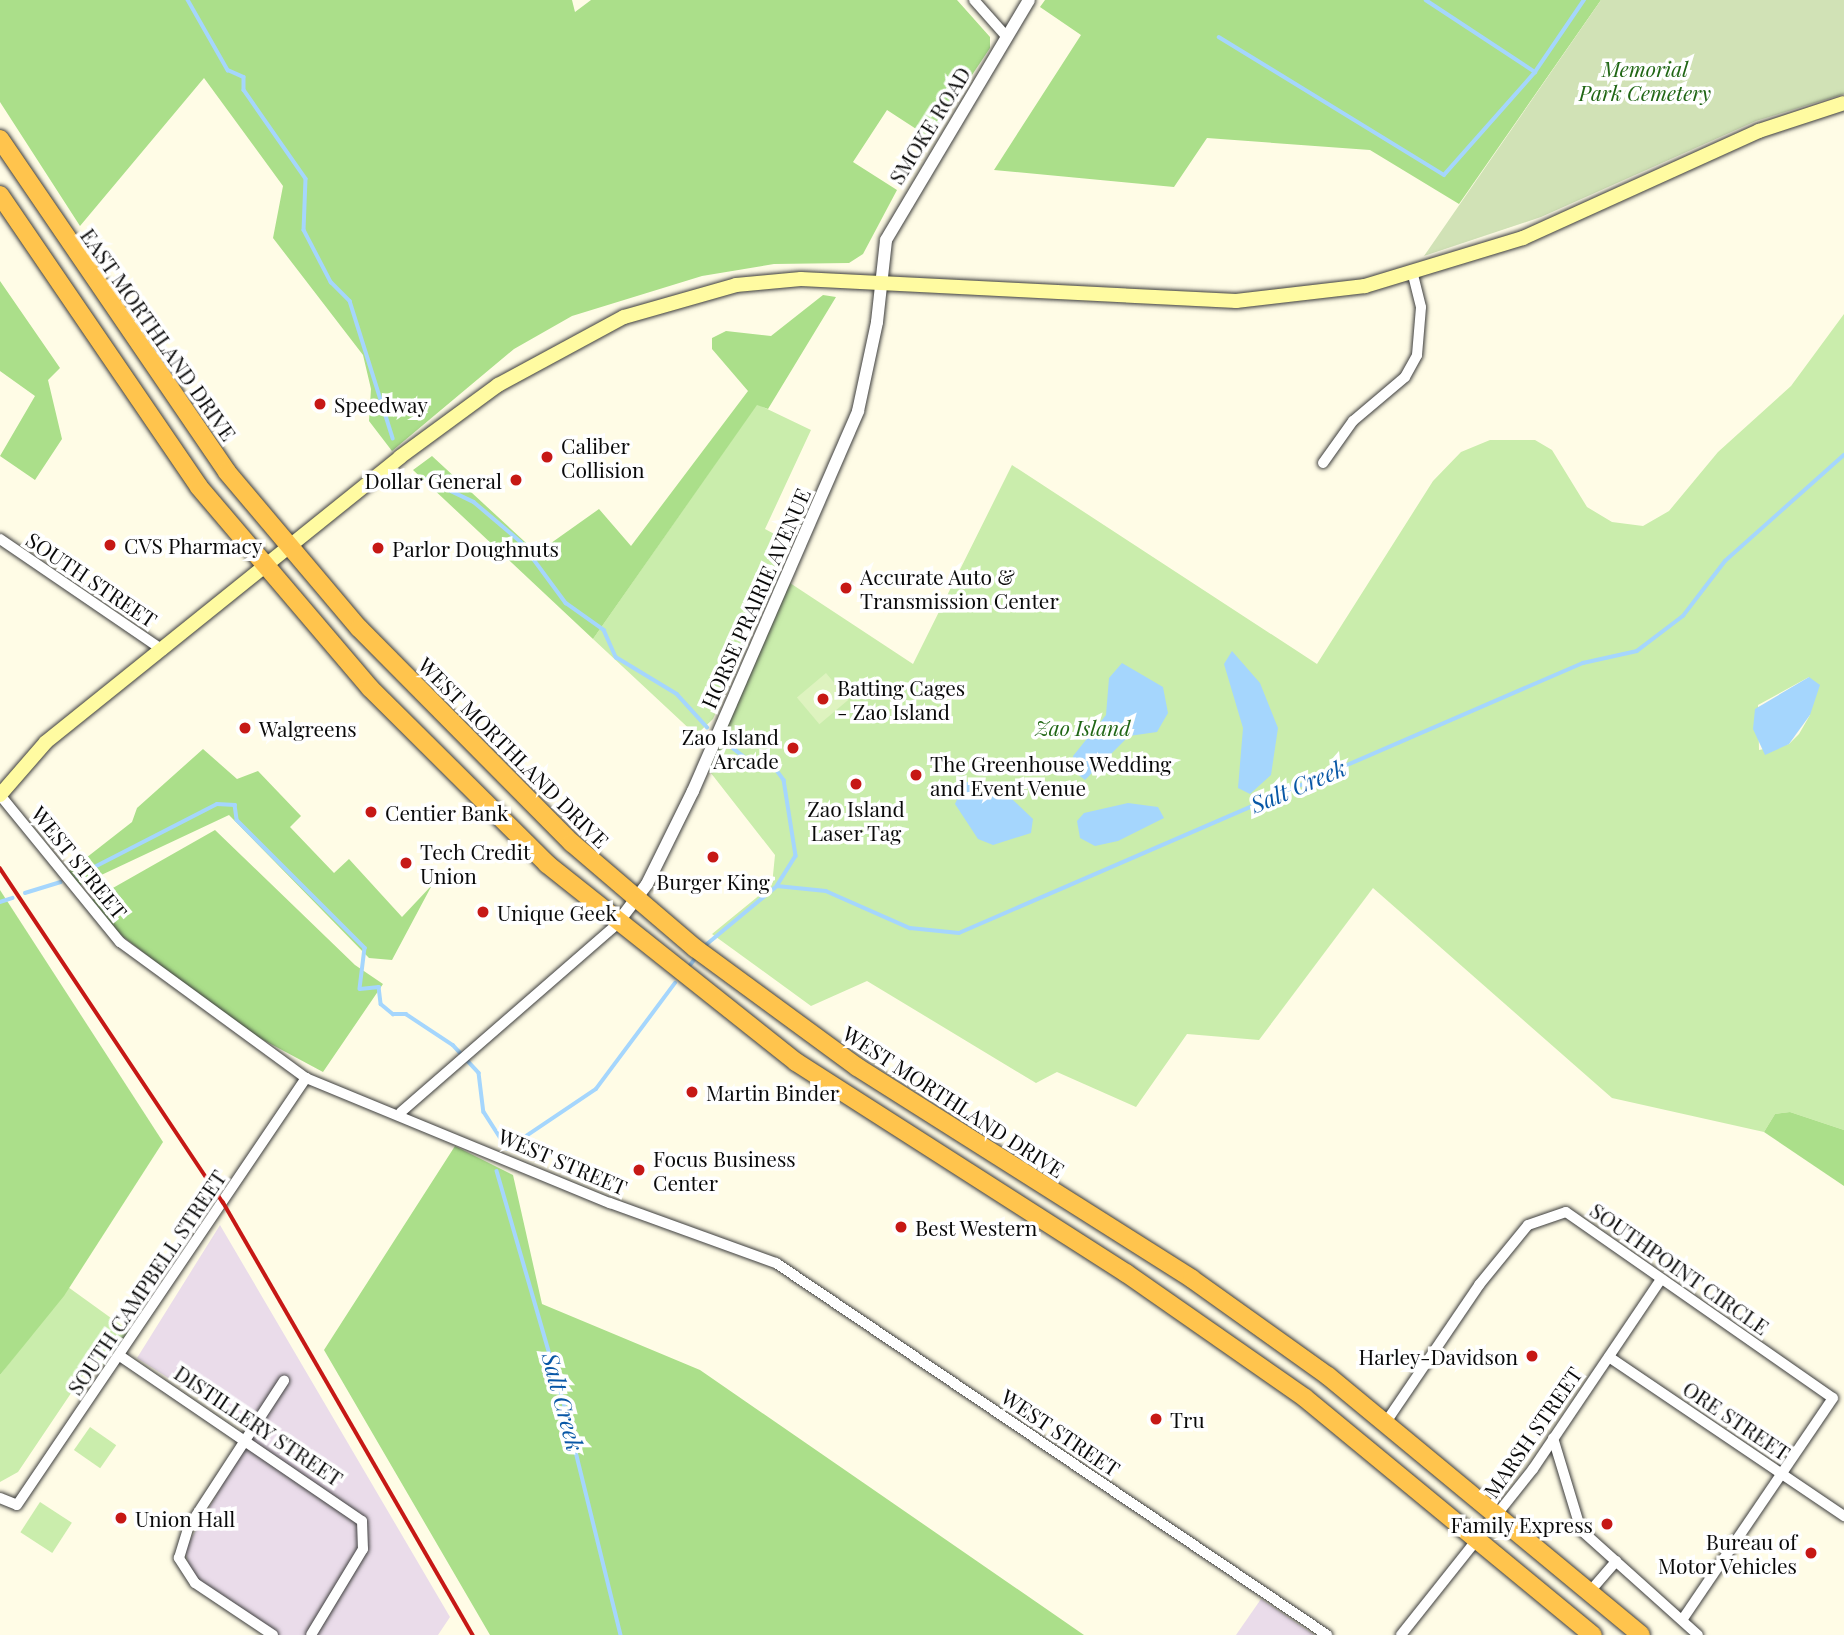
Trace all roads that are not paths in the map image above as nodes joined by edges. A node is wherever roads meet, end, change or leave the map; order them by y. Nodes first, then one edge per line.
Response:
1 (974, 0) edge
2 (1029, 0) edge
3 (1006, 36) junction
4 (1844, 103) edge
5 (0, 139) edge
6 (0, 195) edge
7 (1413, 275) junction
8 (881, 279) junction
9 (1323, 463) dead end
10 (0, 539) edge
11 (290, 547) junction
12 (266, 568) junction
13 (163, 650) junction
14 (0, 795) edge
15 (636, 899) junction
16 (616, 925) junction
17 (306, 1079) junction
18 (401, 1112) junction
19 (1661, 1279) junction
20 (120, 1356) junction
21 (1609, 1357) junction
22 (284, 1381) dead end
23 (1386, 1422) junction
24 (1553, 1438) junction
25 (246, 1439) junction
26 (1781, 1474) junction
27 (0, 1498) edge
28 (1498, 1513) junction
29 (1844, 1516) edge
30 (1480, 1536) junction
31 (1616, 1561) junction
32 (1592, 1589) junction
33 (1682, 1620) junction
34 (274, 1635) edge
35 (311, 1635) edge
36 (1327, 1635) edge
37 (1401, 1635) edge
38 (1592, 1635) edge
39 (1641, 1635) edge
40 (1698, 1635) edge

1 - 3 street
2 - 3 street, SMOKE ROAD
3 - 8 street, SMOKE ROAD
4 - 7 main road
5 - 11 highway, EAST MORTHLAND DRIVE
6 - 12 highway
7 - 8 main road
7 - 9 street
8 - 11 main road
8 - 15 street, HORSE PRAIRIE AVENUE
10 - 13 street, SOUTH STREET
11 - 12 main road
11 - 15 highway, WEST MORTHLAND DRIVE
12 - 13 main road
12 - 16 highway
13 - 14 main road
14 - 17 street, WEST STREET
15 - 16 street, HORSE PRAIRIE AVENUE
15 - 23 highway, WEST MORTHLAND DRIVE
16 - 18 street, HORSE PRAIRIE AVENUE
16 - 30 highway
17 - 18 street, WEST STREET
17 - 20 street, SOUTH CAMPBELL STREET
18 - 36 street, WEST STREET
19 - 21 street, MARSH STREET
19 - 23 street, SOUTHPOINT CIRCLE
19 - 26 street, SOUTHPOINT CIRCLE
20 - 25 street, DISTILLERY STREET
20 - 27 street, SOUTH CAMPBELL STREET
21 - 24 street, MARSH STREET
21 - 26 street, ORE STREET
22 - 25 street
23 - 28 highway, WEST MORTHLAND DRIVE
24 - 28 street, MARSH STREET
24 - 31 street
25 - 34 street
25 - 35 street, DISTILLERY STREET
26 - 29 street, ORE STREET
26 - 33 street
28 - 30 street, MARSH STREET
28 - 32 highway, WEST MORTHLAND DRIVE
30 - 37 street, MARSH STREET
30 - 38 highway
31 - 32 street
31 - 33 street
32 - 39 highway, WEST MORTHLAND DRIVE
33 - 40 street

